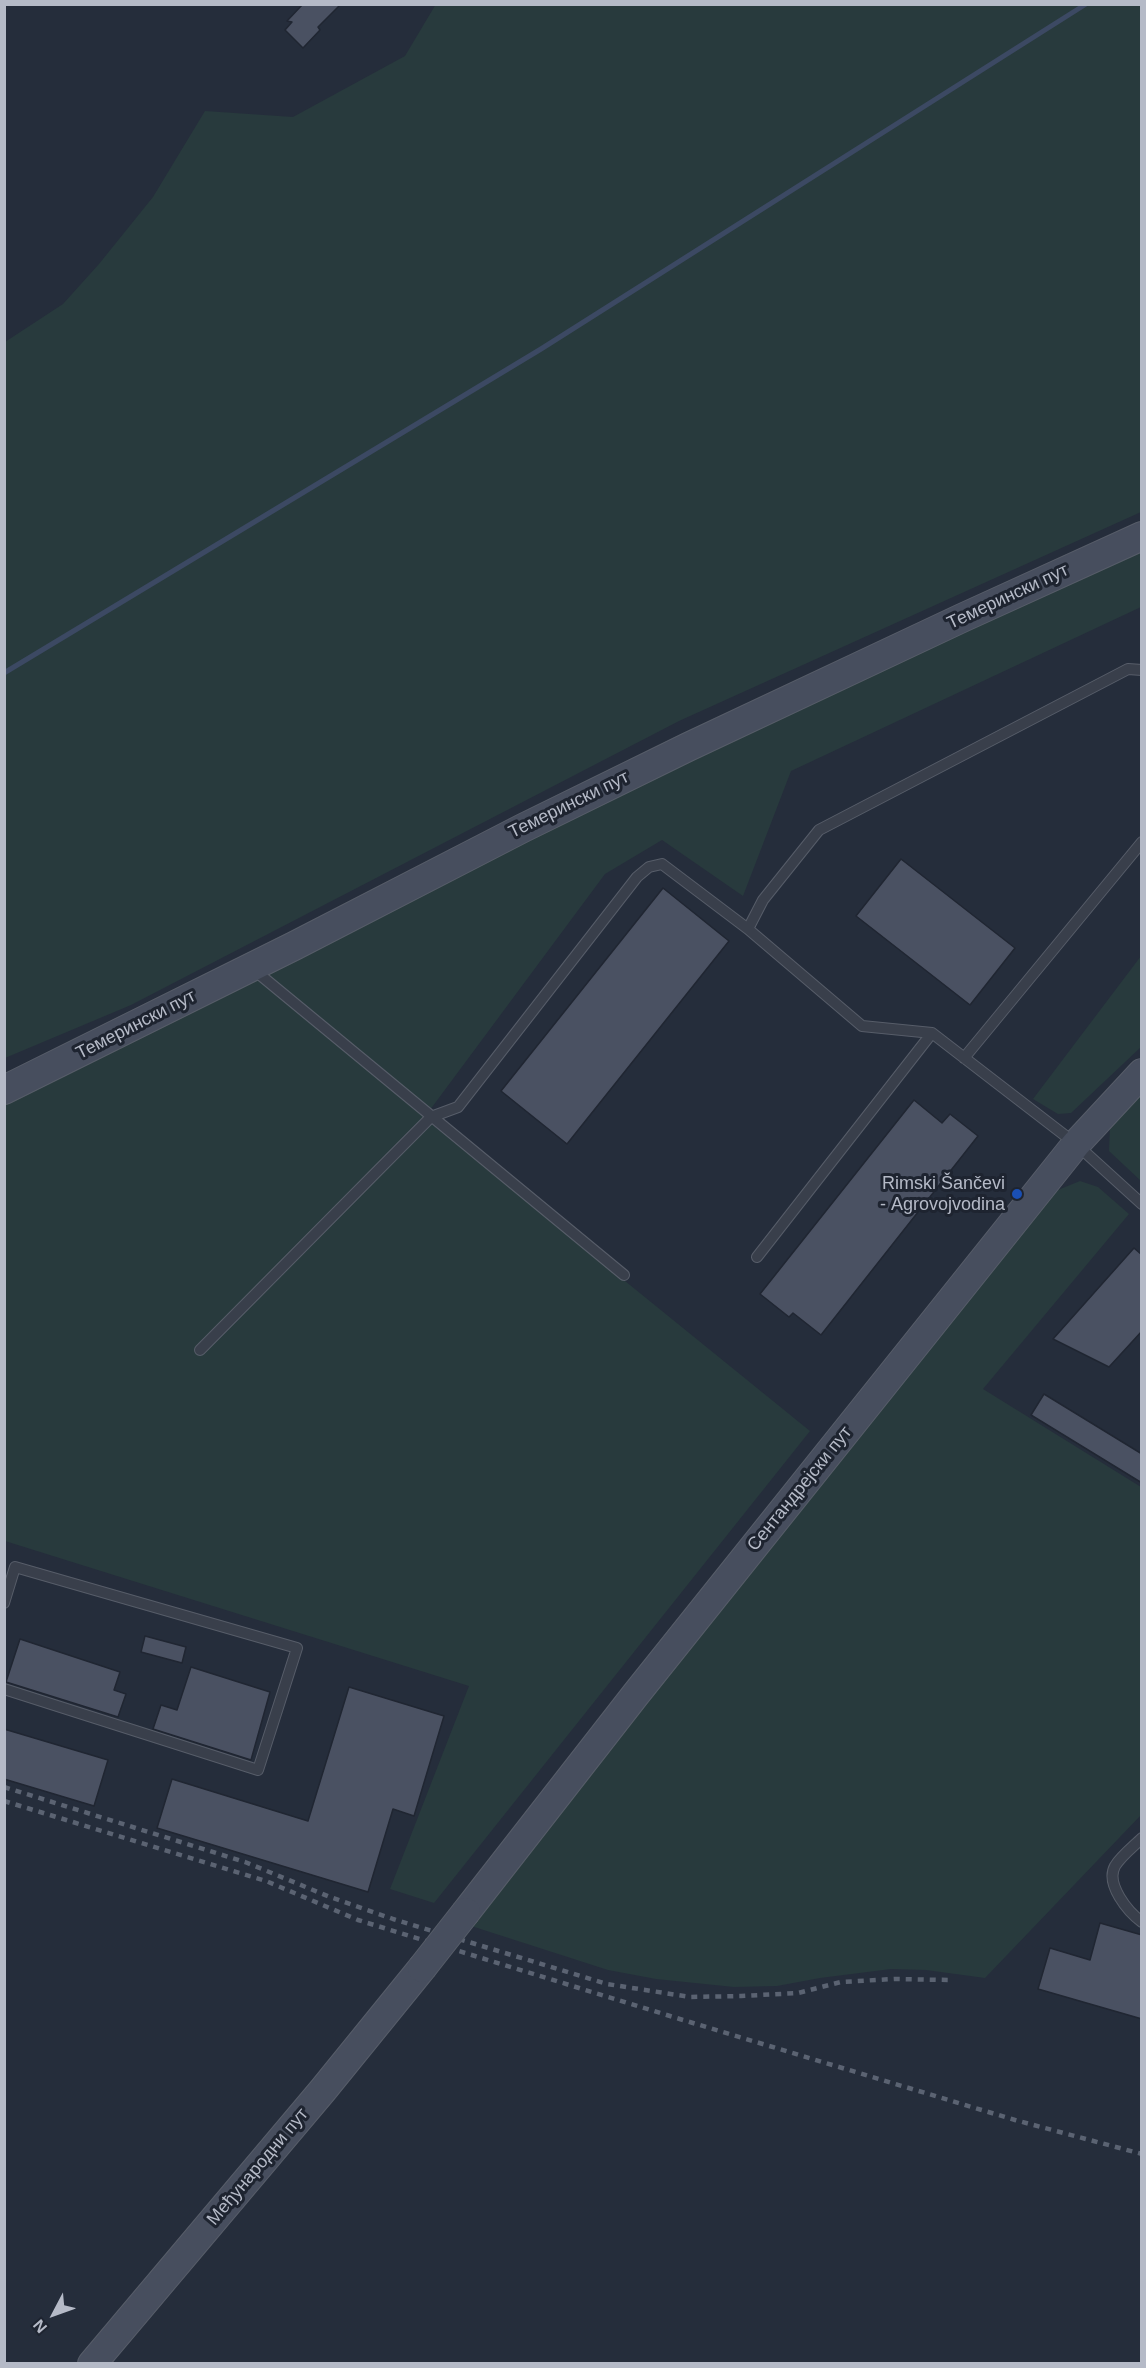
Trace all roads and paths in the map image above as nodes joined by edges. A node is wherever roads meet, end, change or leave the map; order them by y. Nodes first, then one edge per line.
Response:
1 (1142, 536) edge
2 (1142, 670) edge
3 (1142, 842) edge
4 (748, 929) junction
5 (250, 967) junction
6 (932, 1033) junction
7 (964, 1058) junction
8 (1142, 1073) edge
9 (4, 1090) edge
10 (431, 1117) junction
11 (1076, 1144) junction
12 (1142, 1204) edge
13 (757, 1257) dead end
14 (624, 1275) dead end
15 (200, 1350) dead end
16 (4, 1603) edge
17 (4, 1689) edge
18 (1142, 1838) edge
19 (1142, 1922) edge
20 (422, 1968) joint
21 (92, 2364) edge

1 - 5 main road, Темерински пут
2 - 4 lane
3 - 7 lane
4 - 6 lane
4 - 10 lane
5 - 9 main road, Темерински пут
5 - 10 lane
6 - 7 lane
6 - 13 lane
7 - 11 lane
8 - 11 main road, Сентандрејски пут
10 - 14 lane
10 - 15 lane
11 - 12 lane
11 - 20 main road, Сентандрејски пут, bridge
16 - 17 lane
18 - 19 lane
20 - 21 main road, Међународни пут

